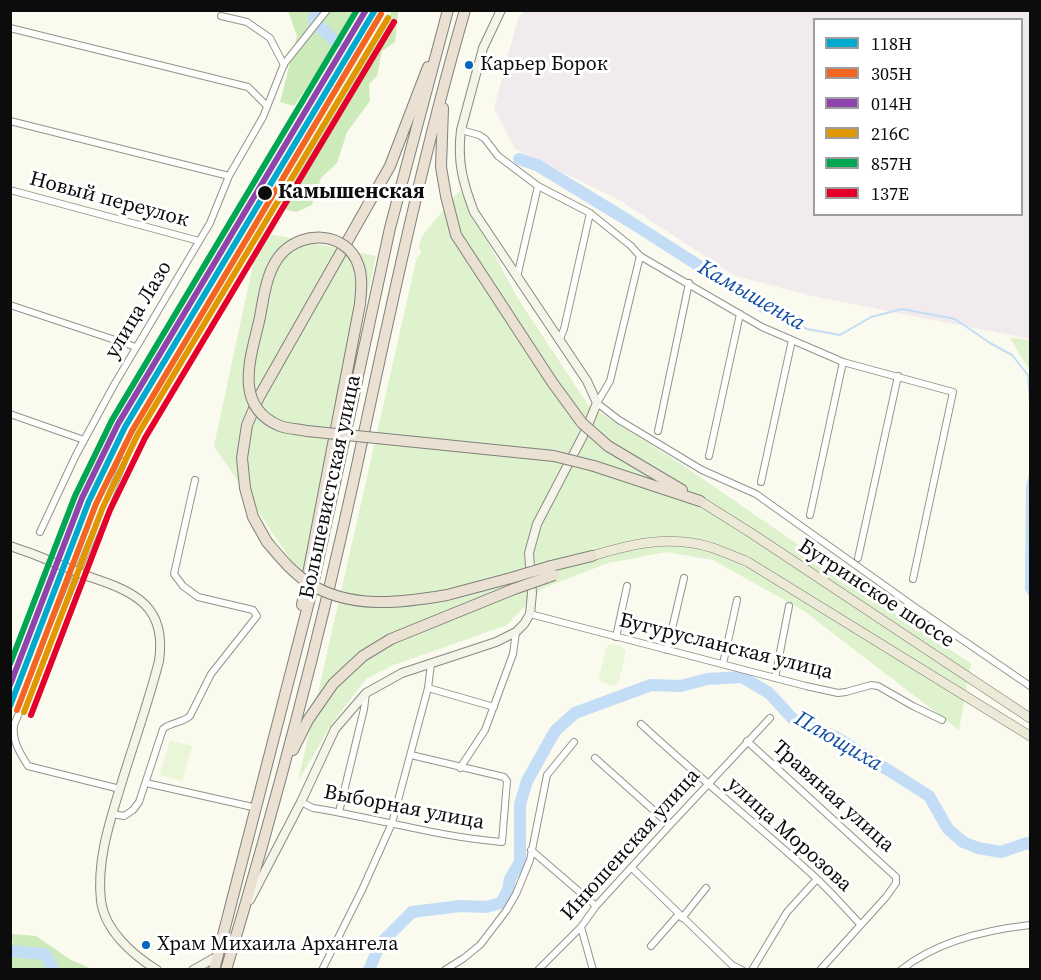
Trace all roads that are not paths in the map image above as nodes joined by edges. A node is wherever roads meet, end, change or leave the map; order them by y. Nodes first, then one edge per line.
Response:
1 (327, 10) edge
2 (448, 10) edge
3 (465, 10) edge
4 (501, 10) edge
5 (220, 16) dead end
6 (10, 28) edge
7 (440, 40) junction
8 (284, 65) junction
9 (449, 69) junction
10 (267, 106) junction
11 (10, 121) edge
12 (461, 130) junction
13 (229, 176) junction
14 (538, 186) junction
15 (10, 190) edge
16 (590, 213) junction
17 (200, 241) junction
18 (640, 256) junction
19 (517, 277) junction
20 (689, 283) junction
21 (10, 305) edge
22 (740, 314) junction
23 (792, 340) junction
24 (559, 341) junction
25 (136, 347) junction
26 (843, 362) junction
27 (898, 376) junction
28 (597, 403) junction
29 (10, 414) edge
30 (658, 430) dead end
31 (84, 440) junction
32 (709, 456) dead end
33 (124, 461) dead end
34 (195, 480) dead end
35 (761, 482) dead end
36 (700, 501) junction
37 (810, 514) dead end
38 (40, 532) dead end
39 (10, 546) edge
40 (592, 556) joint
41 (858, 558) dead end
42 (553, 570) junction
43 (684, 578) dead end
44 (913, 579) dead end
45 (627, 586) dead end
46 (737, 600) dead end
47 (789, 606) dead end
48 (530, 614) junction
49 (516, 632) junction
50 (616, 637) junction
51 (667, 650) junction
52 (431, 664) junction
53 (723, 664) junction
54 (776, 678) junction
55 (1030, 686) edge
56 (428, 688) junction
57 (366, 693) junction
58 (285, 698) junction
59 (494, 706) junction
60 (770, 718) dead end
61 (1030, 718) edge
62 (942, 720) dead end
63 (641, 724) dead end
64 (1030, 736) edge
65 (747, 741) junction
66 (574, 742) dead end
67 (411, 755) junction
68 (595, 759) dead end
69 (460, 768) junction
70 (282, 774) junction
71 (147, 783) junction
72 (708, 784) junction
73 (120, 789) junction
74 (301, 802) junction
75 (257, 808) junction
76 (339, 812) junction
77 (112, 814) junction
78 (392, 824) junction
79 (670, 825) junction
80 (531, 850) junction
81 (632, 868) junction
82 (817, 879) junction
83 (705, 888) dead end
84 (596, 906) junction
85 (243, 912) junction
86 (681, 916) junction
87 (860, 924) junction
88 (1030, 924) edge
89 (581, 927) junction
90 (651, 946) dead end
91 (218, 956) junction
92 (730, 967) edge
93 (158, 969) edge
94 (193, 969) edge
95 (214, 969) edge
96 (226, 969) edge
97 (322, 969) edge
98 (445, 969) edge
99 (538, 969) edge
100 (592, 969) edge
101 (742, 969) edge
102 (752, 969) edge
103 (820, 969) edge
104 (901, 969) edge

1 - 8 street, улица Лазо
2 - 7 highway, Большевистская улица
3 - 9 highway, Большевистская улица
4 - 12 street
5 - 8 street
6 - 10 street
7 - 42 highway, bridge
7 - 58 highway, Большевистская улица
8 - 10 street, улица Лазо
9 - 36 highway, bridge
9 - 70 highway, Большевистская улица
10 - 13 street, улица Лазо
11 - 13 street
12 - 14 street
12 - 19 street
13 - 17 street, улица Лазо
14 - 16 street
14 - 19 street
15 - 17 street, Новый переулок
16 - 18 street
16 - 24 street
17 - 25 street, улица Лазо
18 - 20 street
18 - 28 street
19 - 24 street
20 - 22 street
20 - 30 street
21 - 25 street
22 - 23 street
22 - 32 street
23 - 26 street
23 - 35 street
24 - 28 street
25 - 31 street, улица Лазо
26 - 27 street
26 - 37 street
27 - 41 street
27 - 44 street
28 - 48 street
28 - 55 street
29 - 31 street
31 - 38 street, улица Лазо
33 - 73 street
34 - 71 street
36 - 58 highway, bridge
36 - 61 main road, Бугринское шоссе
39 - 73 street, bridge
40 - 42 highway
40 - 64 main road
42 - 70 highway, bridge
43 - 51 street
45 - 50 street
46 - 53 street
47 - 54 street
48 - 49 street
48 - 50 street, Бугурусланская улица
49 - 52 street
49 - 59 street
50 - 51 street, Бугурусланская улица
51 - 53 street, Бугурусланская улица
52 - 56 street
52 - 57 street
53 - 54 street, Бугурусланская улица
54 - 62 street, Бугурусланская улица
56 - 59 street
56 - 67 street
57 - 74 street
57 - 76 street
58 - 75 highway, Большевистская улица
59 - 69 street
60 - 65 street, Инюшенская улица
63 - 72 street, улица Морозова
65 - 72 street, Инюшенская улица
65 - 87 street, Травяная улица
66 - 80 street
67 - 69 street
67 - 78 street
68 - 79 street
69 - 78 street, Выборная улица
70 - 85 highway, Большевистская улица
71 - 75 street
71 - 77 street
72 - 79 street, Инюшенская улица
72 - 82 street, улица Морозова
73 - 77 street
74 - 76 street, Выборная улица
74 - 85 street
75 - 91 highway, Большевистская улица
76 - 78 street, Выборная улица
77 - 93 street
78 - 97 street
79 - 81 street, Инюшенская улица
80 - 84 street
80 - 98 street
81 - 84 street, Инюшенская улица
81 - 86 street
82 - 87 street, улица Морозова
82 - 102 street
83 - 86 street
84 - 89 street, Инюшенская улица
85 - 96 highway, Большевистская улица
86 - 90 street
86 - 92 street
87 - 103 street
88 - 104 street
89 - 99 street, Инюшенская улица
89 - 100 street
91 - 94 street
91 - 95 highway, Большевистская улица
92 - 101 street

